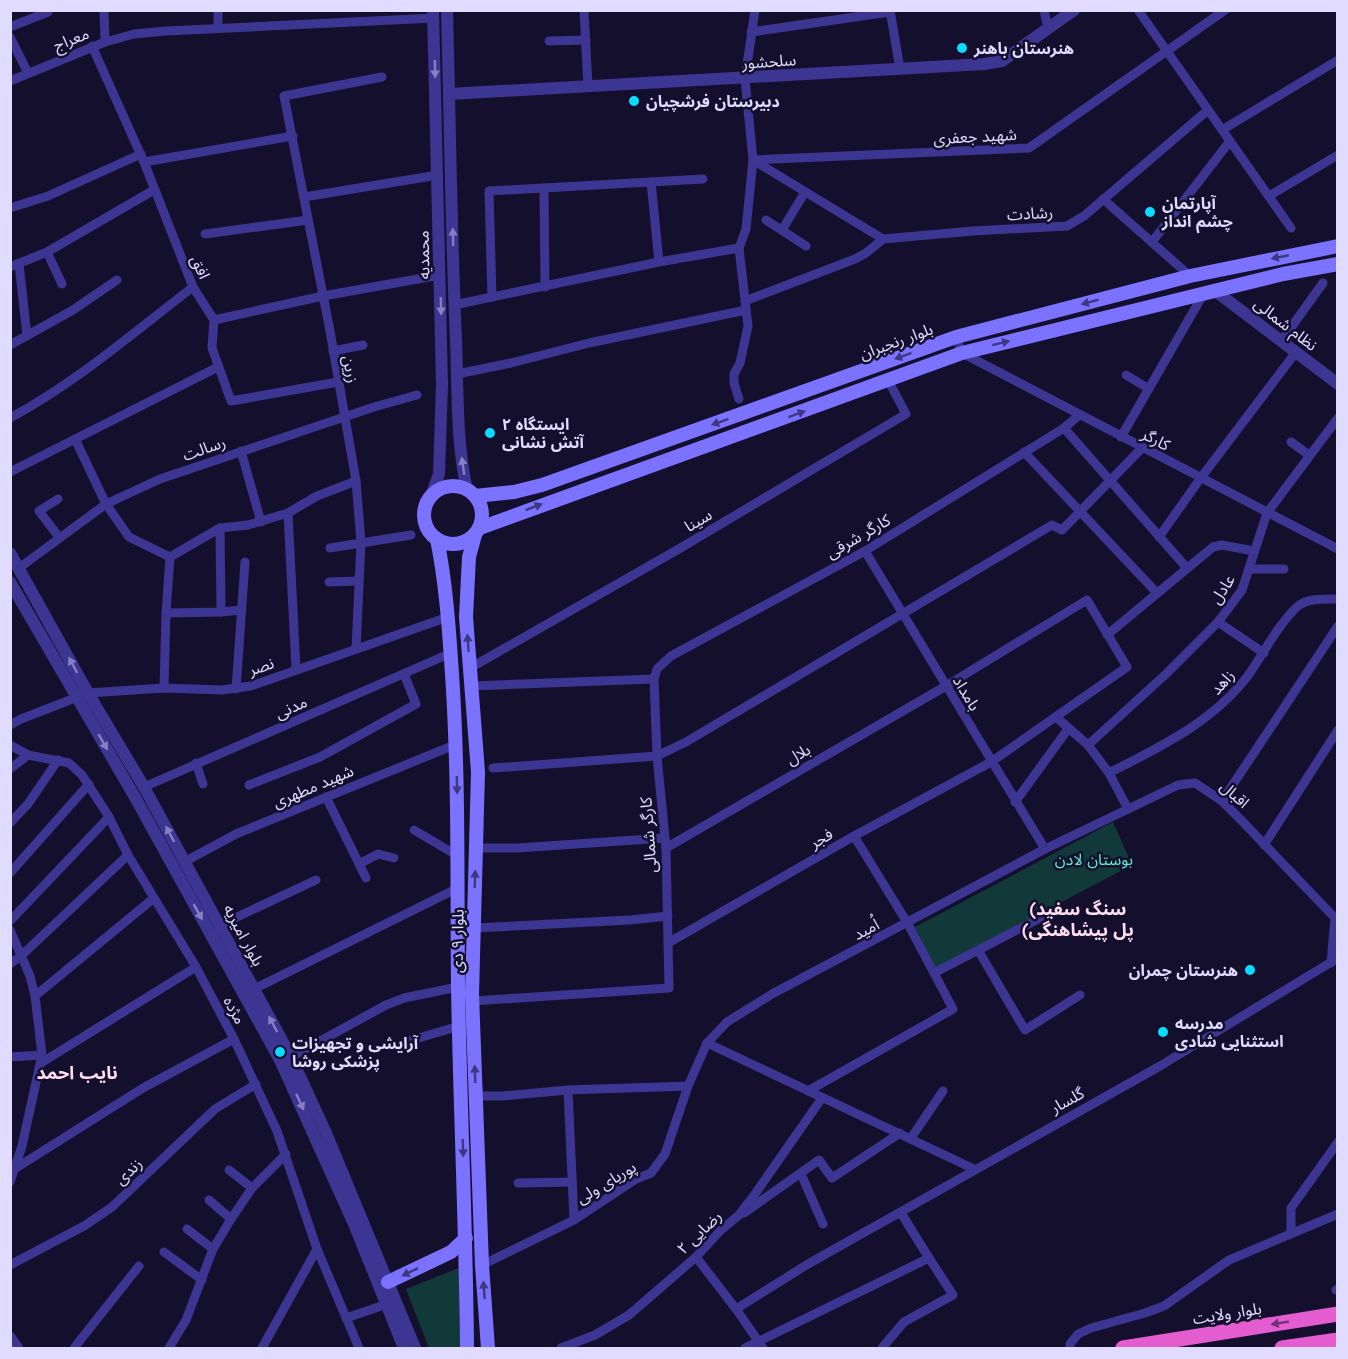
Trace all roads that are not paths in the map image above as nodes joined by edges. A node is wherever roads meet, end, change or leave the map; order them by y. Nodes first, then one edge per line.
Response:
1 (104, 10) edge
2 (218, 10) edge
3 (337, 10) edge
4 (447, 10) edge
5 (585, 10) edge
6 (755, 10) edge
7 (1044, 10) edge
8 (1074, 10) edge
9 (1138, 10) edge
10 (1225, 10) edge
11 (890, 11) edge
12 (48, 12) dead end
13 (434, 14) edge
14 (338, 23) junction
15 (10, 27) edge
16 (218, 28) junction
17 (1048, 29) junction
18 (751, 32) junction
19 (10, 37) edge
20 (586, 40) junction
21 (549, 41) dead end
22 (105, 42) junction
23 (92, 46) junction
24 (1167, 52) junction
25 (1338, 60) edge
26 (900, 69) junction
27 (28, 73) junction
28 (382, 77) dead end
29 (745, 79) junction
30 (10, 81) edge
31 (588, 87) junction
32 (449, 94) junction
33 (1208, 110) junction
34 (1222, 130) junction
35 (293, 136) junction
36 (1230, 141) junction
37 (1338, 155) edge
38 (142, 158) junction
39 (753, 160) junction
40 (438, 175) junction
41 (703, 179) dead end
42 (651, 182) junction
43 (544, 188) junction
44 (154, 190) junction
45 (805, 192) junction
46 (304, 196) junction
47 (1269, 196) junction
48 (1103, 199) junction
49 (10, 208) edge
50 (308, 220) junction
51 (766, 220) dead end
52 (1292, 228) dead end
53 (782, 230) junction
54 (205, 234) dead end
55 (883, 239) junction
56 (1152, 242) junction
57 (806, 246) dead end
58 (1338, 246) edge
59 (739, 248) junction
60 (47, 252) junction
61 (659, 262) junction
62 (1338, 264) edge
63 (14, 266) edge
64 (440, 275) junction
65 (1190, 276) junction
66 (117, 280) dead end
67 (1323, 283) dead end
68 (62, 284) dead end
69 (193, 287) junction
70 (545, 287) junction
71 (1209, 292) junction
72 (323, 296) junction
73 (492, 297) junction
74 (454, 305) junction
75 (746, 306) junction
76 (214, 320) junction
77 (27, 336) junction
78 (956, 337) junction
79 (1282, 340) junction
80 (10, 345) edge
81 (363, 345) dead end
82 (333, 351) junction
83 (1296, 352) junction
84 (962, 353) junction
85 (218, 367) junction
86 (458, 374) junction
87 (1126, 375) dead end
88 (888, 380) junction
89 (338, 382) junction
90 (1338, 384) edge
91 (1149, 389) junction
92 (417, 395) dead end
93 (740, 399) dead end
94 (1079, 415) junction
95 (344, 417) junction
96 (10, 418) edge
97 (1338, 418) edge
98 (1064, 428) junction
99 (1121, 437) junction
100 (75, 439) junction
101 (1291, 442) dead end
102 (1142, 448) junction
103 (241, 451) junction
104 (1024, 452) junction
105 (1309, 455) junction
106 (10, 472) edge
107 (1200, 479) junction
108 (1111, 480) junction
109 (356, 481) junction
110 (471, 493) junction
111 (431, 496) junction
112 (58, 499) dead end
113 (106, 504) junction
114 (1080, 510) junction
115 (288, 513) junction
116 (1267, 513) junction
117 (261, 522) junction
118 (220, 528) junction
119 (477, 531) junction
120 (411, 535) dead end
121 (59, 537) junction
122 (1160, 537) junction
123 (437, 539) junction
124 (361, 542) junction
125 (1336, 546) edge
126 (330, 548) dead end
127 (865, 551) junction
128 (1254, 551) junction
129 (10, 553) edge
130 (170, 557) junction
131 (245, 562) dead end
132 (1186, 567) junction
133 (19, 568) junction
134 (1250, 569) junction
135 (1284, 569) dead end
136 (358, 581) junction
137 (10, 582) edge
138 (329, 582) dead end
139 (1157, 593) junction
140 (1338, 599) edge
141 (241, 610) junction
142 (221, 612) junction
143 (166, 613) junction
144 (902, 613) junction
145 (448, 617) junction
146 (1218, 622) junction
147 (1338, 626) edge
148 (1107, 635) junction
149 (356, 649) junction
150 (451, 653) junction
151 (1264, 653) junction
152 (470, 668) junction
153 (296, 669) junction
154 (404, 674) junction
155 (654, 679) junction
156 (471, 686) junction
157 (946, 686) junction
158 (164, 688) junction
159 (236, 689) junction
160 (83, 696) junction
161 (1056, 717) junction
162 (10, 725) edge
163 (1068, 729) junction
164 (1338, 730) edge
165 (10, 744) edge
166 (457, 744) junction
167 (1088, 745) junction
168 (28, 755) junction
169 (657, 756) junction
170 (58, 760) junction
171 (991, 762) junction
172 (196, 763) junction
173 (493, 768) dead end
174 (10, 769) edge
175 (1109, 773) junction
176 (89, 784) junction
177 (203, 784) dead end
178 (249, 785) dead end
179 (144, 786) junction
180 (326, 797) junction
181 (1222, 801) junction
182 (1015, 802) junction
183 (1128, 809) junction
184 (109, 817) junction
185 (10, 823) edge
186 (414, 830) dead end
187 (854, 836) junction
188 (665, 838) junction
189 (1264, 845) junction
190 (476, 848) junction
191 (666, 848) junction
192 (1045, 849) junction
193 (128, 855) junction
194 (458, 856) junction
195 (394, 858) dead end
196 (184, 862) junction
197 (359, 864) junction
198 (10, 873) edge
199 (366, 878) dead end
200 (316, 880) dead end
201 (458, 888) junction
202 (154, 898) junction
203 (12, 915) edge
204 (668, 916) junction
205 (1336, 916) edge
206 (1040, 918) dead end
207 (908, 924) junction
208 (220, 926) junction
209 (474, 928) junction
210 (10, 930) edge
211 (668, 943) junction
212 (978, 950) junction
213 (22, 955) junction
214 (1334, 961) edge
215 (10, 964) edge
216 (196, 967) junction
217 (934, 973) junction
218 (458, 987) junction
219 (254, 989) junction
220 (1080, 995) dead end
221 (35, 996) junction
222 (473, 1001) junction
223 (459, 1026) junction
224 (234, 1039) junction
225 (412, 1040) dead end
226 (707, 1043) junction
227 (10, 1057) edge
228 (291, 1058) junction
229 (41, 1059) junction
230 (256, 1084) junction
231 (688, 1086) junction
232 (568, 1090) junction
233 (808, 1091) junction
234 (943, 1091) dead end
235 (476, 1096) junction
236 (822, 1098) junction
237 (900, 1133) junction
238 (911, 1138) junction
239 (10, 1141) edge
240 (1338, 1142) edge
241 (22, 1146) junction
242 (286, 1154) junction
243 (16, 1168) junction
244 (974, 1169) junction
245 (229, 1170) dead end
246 (801, 1174) junction
247 (10, 1182) edge
248 (572, 1182) junction
249 (518, 1183) dead end
250 (252, 1188) junction
251 (209, 1200) dead end
252 (901, 1213) junction
253 (1338, 1214) edge
254 (231, 1219) junction
255 (574, 1220) junction
256 (823, 1224) dead end
257 (187, 1230) dead end
258 (721, 1230) junction
259 (1291, 1234) junction
260 (466, 1238) junction
261 (213, 1249) junction
262 (317, 1249) junction
263 (164, 1252) dead end
264 (696, 1257) junction
265 (929, 1258) junction
266 (10, 1265) edge
267 (482, 1265) junction
268 (139, 1266) dead end
269 (202, 1280) junction
270 (388, 1282) junction
271 (387, 1304) junction
272 (736, 1309) junction
273 (1338, 1314) edge
274 (346, 1318) junction
275 (10, 1338) edge
276 (1338, 1340) edge
277 (761, 1345) edge
278 (17, 1348) edge
279 (74, 1348) edge
280 (169, 1348) edge
281 (262, 1348) edge
282 (359, 1348) edge
283 (404, 1348) edge
284 (415, 1348) edge
285 (467, 1348) edge
286 (488, 1348) edge
287 (561, 1348) edge
288 (746, 1348) edge
289 (882, 1348) edge
290 (1070, 1348) edge
291 (1123, 1348) edge
292 (1282, 1348) edge

1 - 22 street
2 - 16 street
3 - 14 street
4 - 32 street, محمدیه
5 - 20 street
6 - 18 street
7 - 17 street
8 - 17 street, سلحشور
9 - 24 street
10 - 24 street, شهید جعفری
11 - 18 street
11 - 26 street
12 - 15 street
13 - 14 street, معراج
13 -> 40 street, محمدیه
14 - 16 street, معراج
16 - 22 street, معراج
17 - 26 street, سلحشور
18 - 29 street
19 - 27 street
20 - 21 street
20 - 31 street
22 - 23 street, معراج
23 - 27 street, معراج
23 - 38 street, افق
24 - 33 street
24 - 39 street, شهید جعفری
25 - 34 street
26 - 29 street, سلحشور
27 - 30 street, معراج
28 - 35 street, زرین
29 - 31 street, سلحشور
29 - 39 street
31 - 32 street, سلحشور
74 -> 32 street, محمدیه
33 - 34 street
33 - 48 street, رشادت
34 - 36 street
35 - 38 street
35 - 46 street, زرین
36 - 47 street
36 - 56 street
37 - 47 street
38 - 44 street, افق
38 - 49 street
39 - 45 street
39 - 59 street
40 - 46 street
40 - 64 street, محمدیه
41 - 42 street
42 - 43 street
42 - 61 street
43 - 70 street
43 - 73 street
44 - 60 street
44 - 69 street, افق
45 - 53 street
45 - 55 street
46 - 50 street, زرین
47 - 52 street
48 - 55 street, رشادت
48 - 56 street
50 - 54 street
50 - 72 street, زرین
51 - 53 street
53 - 57 street
55 - 75 street
56 - 65 street
58 -> 65 main road, بلوار رنجبران
59 - 61 street
59 - 75 street
60 - 63 street
60 - 68 street
61 - 70 street
62 - 71 main road, بلوار رنجبران
63 - 77 street
64 - 72 street
64 -> 111 street, محمدیه
65 -> 78 main road, بلوار رنجبران
66 - 77 street
67 - 79 street
69 - 76 street, افق
69 - 96 street
70 - 73 street
71 - 79 street, نظام شمالی
84 -> 71 main road, بلوار رنجبران
71 - 91 street
72 - 76 street
72 - 82 street, زرین
73 - 74 street
74 - 86 street, محمدیه
75 - 86 street
75 - 93 street
76 - 85 street
77 - 80 street
78 - 84 street
78 -> 110 main road, بلوار رنجبران
79 - 83 street, نظام شمالی
81 - 82 street
82 - 89 street, زرین
83 - 90 street, نظام شمالی
83 - 107 street
84 - 88 main road, بلوار رنجبران
84 - 94 street, کارگر
85 - 89 street
85 - 100 street
110 -> 86 street, محمدیه
87 - 91 street
119 -> 88 main road, بلوار رنجبران
88 - 152 street, سینا
89 - 95 street, زرین
91 - 99 street
92 - 95 street, رسالت
94 - 98 street, کارگر شرقی
94 - 99 street, کارگر
95 - 103 street, رسالت
95 - 109 street, زرین
97 - 105 street, عادل
98 - 104 street, کارگر شرقی
98 - 108 street
99 - 102 street, کارگر
100 - 106 street
100 - 113 street
101 - 105 street
102 - 107 street, کارگر
102 - 108 street
103 - 113 street, رسالت
103 - 117 street
104 - 114 street
104 - 127 street, کارگر شرقی
105 - 116 street, عادل
107 - 116 street, کارگر
107 - 122 street
108 - 114 street
108 - 122 street
109 - 115 street
109 - 124 street, زرین
110 - 111 main road
110 - 119 main road
111 - 123 main road
112 - 121 street
113 - 121 street, رسالت
113 - 130 street
114 - 139 street
114 - 144 street
115 - 117 street
115 - 153 street
116 - 125 street, کارگر
116 - 128 street, عادل
117 - 118 street
118 - 130 street
118 - 142 street
119 - 123 main road
152 -> 119 main road, بلوار ۹ دی
120 - 124 street
121 - 133 street, رسالت
122 - 132 street
123 - 145 main road, بلوار ۹ دی
124 - 126 street
124 - 136 street, زرین
127 - 144 street, بامداد
127 - 155 street, کارگر شرقی
128 - 132 street
128 - 134 street, عادل
129 - 133 street, بلوار امیریه
130 - 143 street
131 - 141 street
132 - 139 street
160 -> 133 street, بلوار امیریه
134 - 135 street
134 - 146 street, عادل
136 - 138 street
136 - 149 street, زرین
137 - 160 street, بلوار امیریه
139 - 148 street
140 - 151 street, زاهد
141 - 142 street
141 - 159 street
142 - 143 street
143 - 158 street
144 - 157 street, بامداد
144 - 169 street
145 - 149 street, نصر
145 - 150 main road, بلوار ۹ دی
146 - 151 street
146 - 167 street, عادل
147 - 181 street
148 - 157 street, بلال
148 - 161 street, فجر
149 - 153 street, نصر
150 - 154 street, مدنی
150 - 166 main road, بلوار ۹ دی
151 - 175 street, زاهد
152 - 156 main road, بلوار ۹ دی
153 - 159 street, نصر
154 - 172 street, مدنی
154 - 178 street
155 - 156 street
155 - 169 street, کارگر شمالی
156 - 190 main road, بلوار ۹ دی
157 - 171 street, بامداد
157 - 191 street, بلال
158 - 159 street, نصر
158 - 160 street, نصر
160 - 162 street, نصر
160 - 179 street, بلوار امیریه
160 -> 271 street, بلوار امیریه
161 - 163 street
161 - 171 street, فجر
163 - 167 street
163 - 182 street
164 - 189 street
165 - 168 street, مژده
166 - 180 street, شهید مطهری
166 -> 194 main road, بلوار ۹ دی
167 - 175 street
168 - 170 street, مژده
168 - 174 street
169 - 173 street
169 - 188 street, کارگر شمالی
170 - 176 street, مژده
170 - 185 street
171 - 182 street, بامداد
171 - 187 street, فجر
172 - 177 street
172 - 179 street, مدنی
175 - 183 street
176 - 184 street, مژده
176 - 198 street
196 -> 179 street, بلوار امیریه
180 - 196 street, شهید مطهری
180 - 197 street
181 - 183 street, اقبال
181 - 189 street, اقبال
182 - 192 street, بامداد
183 - 192 street, اقبال
184 - 193 street, مژده
184 - 203 street
186 - 194 street
187 - 207 street
187 - 211 street, فجر
188 - 190 street
188 - 191 street, کارگر شمالی
189 - 205 street, اقبال
209 -> 190 main road, بلوار ۹ دی
191 - 204 street, کارگر شمالی
192 - 207 street, اُمید
193 - 202 street, مژده
193 - 213 street
194 - 201 main road, بلوار ۹ دی
195 - 197 street
196 - 208 street, بلوار امیریه
197 - 199 street
200 - 208 street
201 - 218 main road, بلوار ۹ دی
201 - 219 street
202 - 216 street, مژده
202 - 221 street
204 - 209 street
204 - 211 street, کارگر شمالی
205 - 214 street, اقبال
206 - 212 street
207 - 217 street
207 - 226 street, اُمید
208 - 219 street, بلوار امیریه
209 - 222 main road, بلوار ۹ دی
210 - 213 street
211 - 222 street, کارگر شمالی
212 - 217 street
212 - 220 street
213 - 215 street
213 - 221 street
214 - 244 street, گلسار
216 - 224 street, مژده
216 - 229 street
217 - 233 street
218 - 223 main road, بلوار ۹ دی
218 - 228 street
228 -> 219 street, بلوار امیریه
221 - 229 street
235 -> 222 main road, بلوار ۹ دی
223 - 225 street
223 -> 260 main road, بلوار ۹ دی
224 - 230 street, مژده
224 - 243 street
226 - 231 street, پوریای ولی
226 - 233 street
227 - 229 street
228 - 270 street, بلوار امیریه
229 - 241 street
230 - 242 street, مژده
230 - 266 street, زندی
231 - 232 street
231 - 255 street, پوریای ولی
232 - 235 street
232 - 248 street
233 - 236 street
234 - 238 street
235 - 267 main road, بلوار ۹ دی
236 - 237 street
236 - 258 street, رضایی ۲
237 - 238 street
237 - 246 street
238 - 244 street
239 - 241 street
240 - 259 street
241 - 243 street
242 - 250 street
242 - 262 street, مژده
243 - 247 street
244 - 252 street, گلسار
245 - 250 street
246 - 256 street
246 - 258 street
248 - 249 street
248 - 255 street
250 - 254 street
251 - 254 street
252 - 265 street
252 - 272 street, گلسار
253 - 259 street
254 - 261 street
255 - 267 street, پوریای ولی
257 - 261 street
258 - 264 street, رضایی ۲
259 - 290 street
260 -> 270 main road
260 - 285 main road, بلوار ۹ دی
261 - 269 street
262 - 274 street, مژده
262 - 281 street
263 - 269 street
264 - 272 street
264 - 287 street, رضایی ۲
265 - 277 street
265 - 289 street
286 -> 267 main road, بلوار ۹ دی
268 - 279 street
269 - 280 street
270 - 284 street, بلوار امیریه
271 - 274 street
271 - 283 street, بلوار امیریه
272 - 277 street
273 -> 291 highway, بلوار ولایت
274 - 282 street, مژده
275 - 278 street
276 - 292 highway
277 - 288 street

